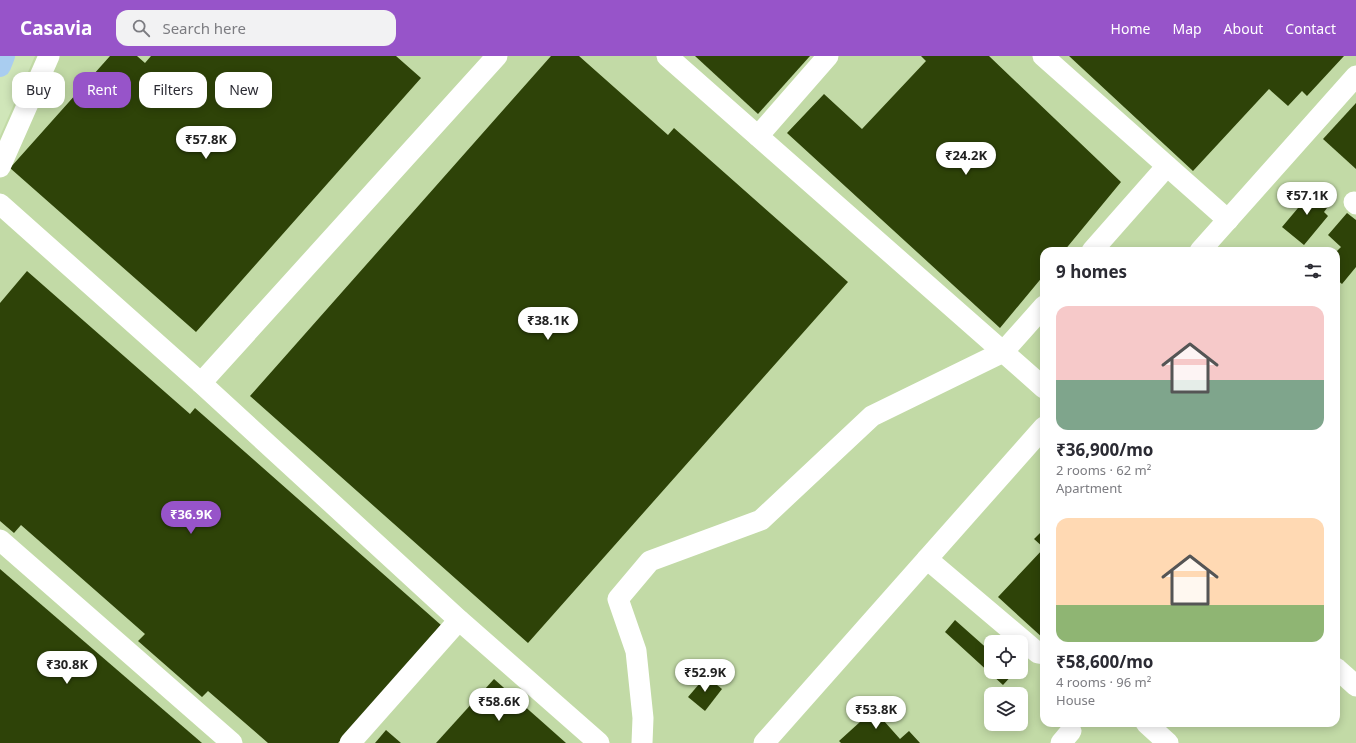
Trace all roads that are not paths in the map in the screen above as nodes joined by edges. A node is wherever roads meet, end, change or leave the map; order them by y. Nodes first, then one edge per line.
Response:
1 (4, 56) edge
2 (49, 56) edge
3 (497, 56) edge
4 (667, 56) edge
5 (828, 56) edge
6 (1043, 56) edge
7 (0, 66) edge
8 (1356, 76) edge
9 (758, 136) junction
10 (1167, 166) junction
11 (0, 168) edge
12 (0, 204) edge
13 (1228, 220) junction
14 (1096, 247) edge
15 (1204, 247) edge
16 (1040, 310) edge
17 (1003, 352) junction
18 (201, 382) junction
19 (1040, 384) edge
20 (1040, 432) edge
21 (0, 540) edge
22 (927, 559) junction
23 (459, 620) junction
24 (1040, 653) edge
25 (1340, 672) edge
26 (1356, 686) edge
27 (1150, 727) edge
28 (232, 743) edge
29 (350, 743) edge
30 (599, 743) edge
31 (642, 743) edge
32 (764, 743) edge
33 (1168, 743) edge

1 - 7 main road
2 - 11 lane
3 - 18 lane
4 - 9 lane
5 - 9 lane
6 - 10 lane
8 - 13 lane
9 - 17 lane
10 - 13 lane
10 - 14 lane
12 - 18 lane
13 - 15 lane
16 - 17 lane
17 - 19 lane
17 - 31 lane
18 - 23 lane
20 - 22 lane
21 - 28 lane
22 - 24 lane
22 - 32 lane
23 - 29 lane
23 - 30 lane
25 - 26 lane
27 - 33 lane

